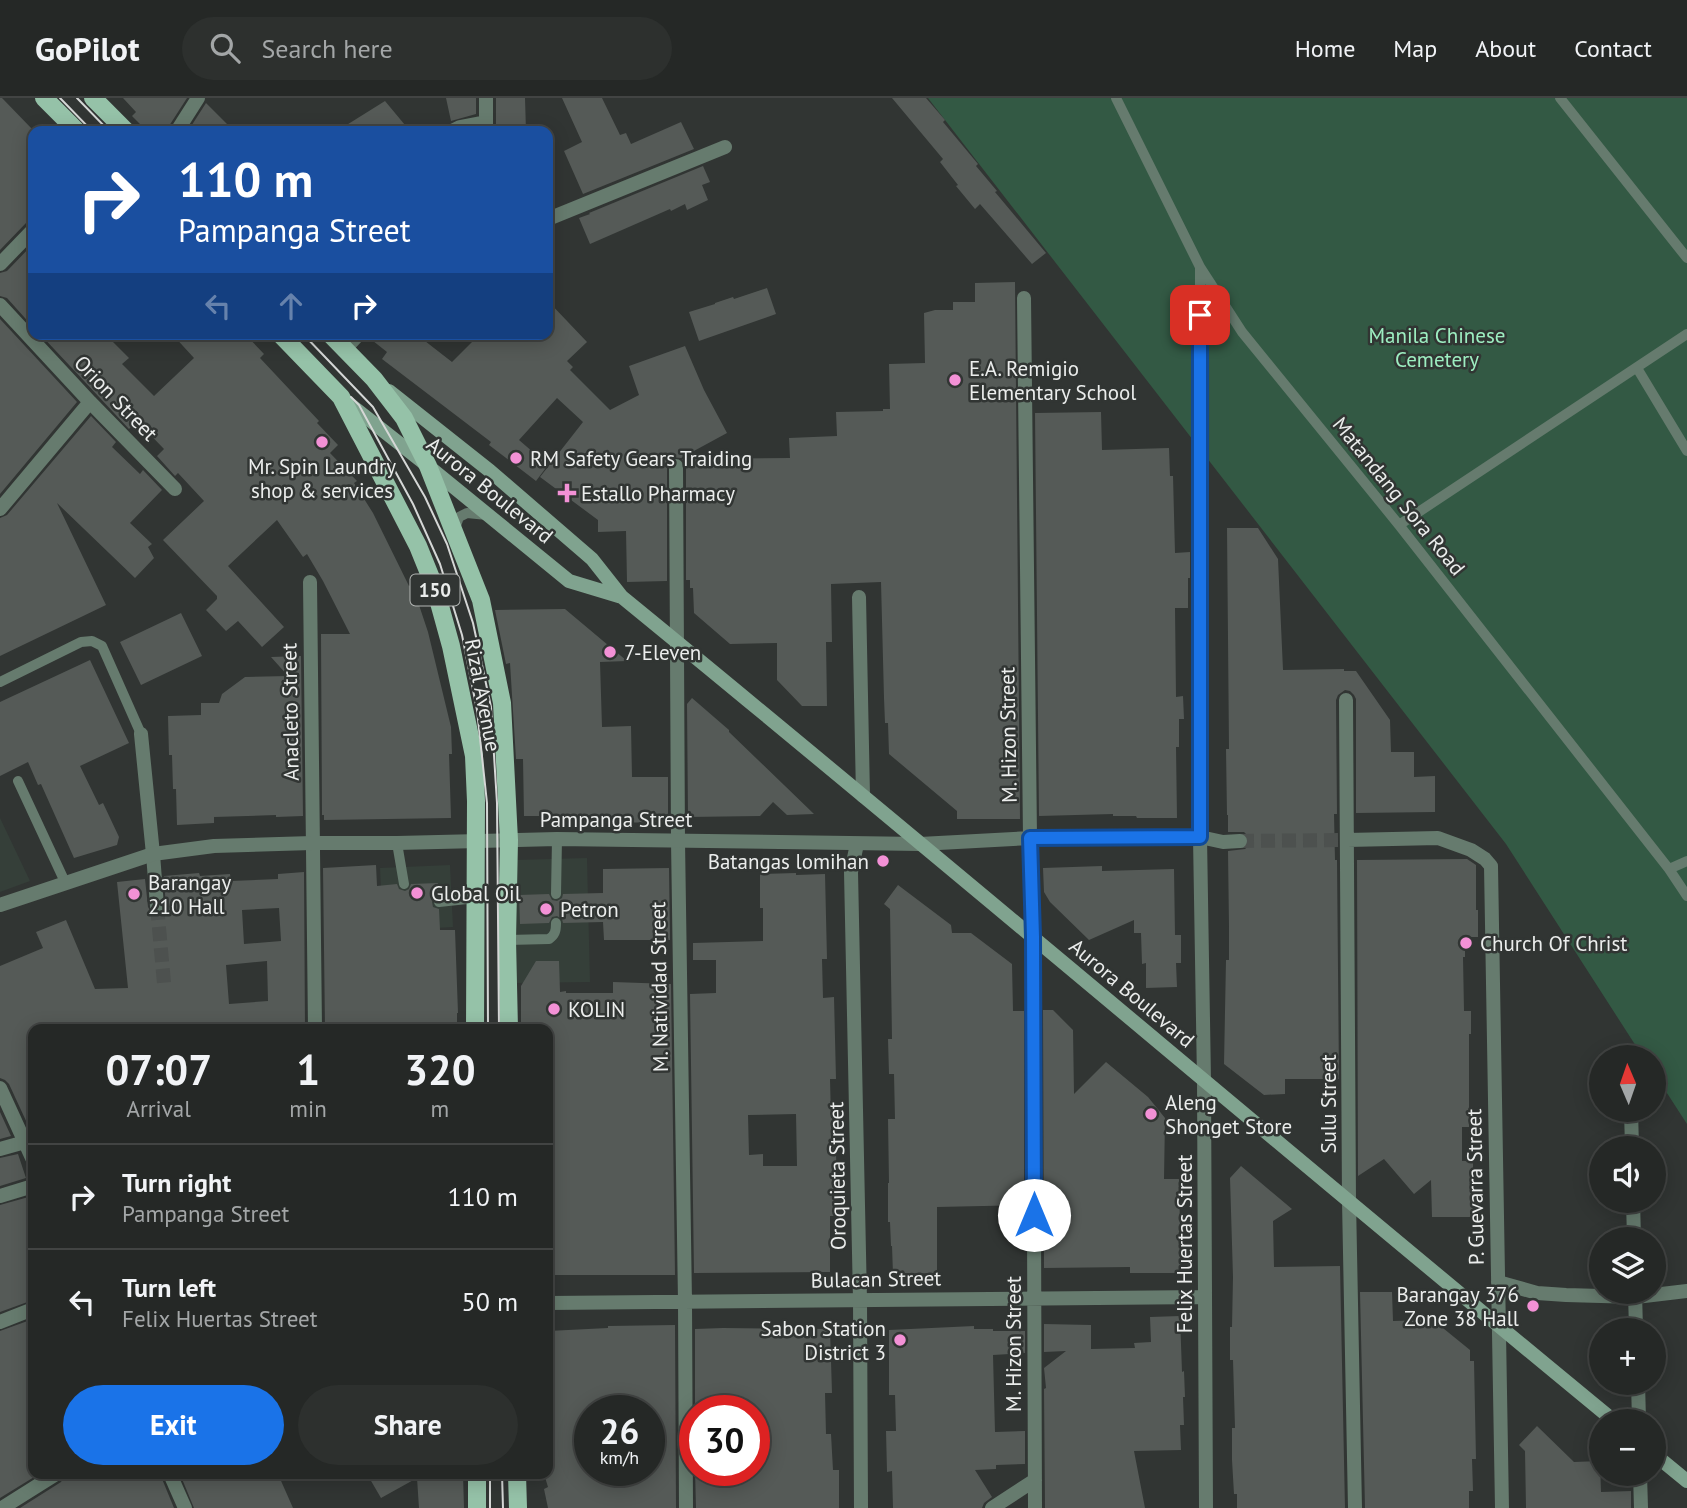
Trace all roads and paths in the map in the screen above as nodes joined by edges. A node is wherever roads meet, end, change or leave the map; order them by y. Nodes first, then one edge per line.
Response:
1 (44, 98) edge
2 (93, 98) edge
3 (198, 98) edge
4 (486, 98) edge
5 (1116, 98) edge
6 (1560, 98) edge
7 (72, 126) edge
8 (121, 126) edge
9 (180, 126) edge
10 (486, 126) edge
11 (725, 147) dead end
12 (553, 217) edge
13 (28, 235) edge
14 (1687, 258) edge
15 (0, 264) edge
16 (1200, 267) junction
17 (1024, 299) dead end
18 (0, 305) edge
19 (1687, 334) edge
20 (28, 335) edge
21 (32, 340) edge
22 (286, 340) edge
23 (336, 340) edge
24 (353, 340) edge
25 (345, 349) junction
26 (1637, 368) junction
27 (374, 379) junction
28 (341, 397) junction
29 (90, 402) junction
30 (1200, 411) joint
31 (1687, 451) edge
32 (428, 466) junction
33 (676, 466) dead end
34 (175, 489) dead end
35 (0, 509) edge
36 (488, 514) junction
37 (1399, 525) junction
38 (454, 532) junction
39 (310, 582) dead end
40 (622, 597) junction
41 (859, 597) dead end
42 (677, 642) junction
43 (0, 682) edge
44 (1346, 700) dead end
45 (141, 734) joint
46 (18, 781) dead end
47 (863, 796) junction
48 (1200, 837) junction
49 (1030, 838) junction
50 (557, 839) junction
51 (509, 840) junction
52 (1347, 840) junction
53 (475, 841) junction
54 (678, 841) junction
55 (1240, 841) tunnel mouth
56 (312, 843) junction
57 (397, 843) junction
58 (857, 844) junction
59 (920, 844) junction
60 (153, 854) junction
61 (1687, 860) edge
62 (1669, 869) junction
63 (65, 882) junction
64 (404, 884) dead end
65 (556, 894) dead end
66 (1687, 895) edge
67 (476, 898) junction
68 (439, 902) dead end
69 (0, 905) edge
70 (157, 906) tunnel mouth
71 (556, 923) dead end
72 (1033, 937) junction
73 (507, 940) junction
74 (315, 1024) edge
75 (475, 1024) edge
76 (509, 1024) edge
77 (1204, 1081) junction
78 (0, 1088) edge
79 (25, 1142) junction
80 (0, 1149) edge
81 (28, 1149) edge
82 (28, 1188) edge
83 (0, 1196) edge
84 (1349, 1201) junction
85 (1498, 1282) junction
86 (1687, 1291) edge
87 (1666, 1292) edge
88 (1589, 1296) edge
89 (1205, 1297) junction
90 (1034, 1299) junction
91 (860, 1300) junction
92 (685, 1302) junction
93 (553, 1303) edge
94 (28, 1311) edge
95 (0, 1322) edge
96 (1499, 1326) junction
97 (1599, 1409) edge
98 (1666, 1464) edge
99 (48, 1479) edge
100 (172, 1479) edge
101 (477, 1479) edge
102 (517, 1479) edge
103 (1035, 1480) junction
104 (1687, 1481) edge
105 (1640, 1486) edge
106 (2, 1508) edge
107 (185, 1508) edge
108 (477, 1508) edge
109 (517, 1508) edge
110 (686, 1508) edge
111 (861, 1508) edge
112 (992, 1508) edge
113 (1035, 1508) edge
114 (1206, 1508) edge
115 (1355, 1508) edge
116 (1502, 1508) edge
117 (1641, 1508) edge

1 - 7 main road
2 - 8 main road
3 - 9 street
4 - 10 street
5 - 16 lane, Matandang Sora Road
6 - 14 lane
11 - 12 street
13 - 15 street
16 - 30 lane, Felix Huertas Street
16 - 37 lane, Matandang Sora Road
17 - 49 street, M. Hizon Street
18 - 20 street, Orion Street
19 - 26 lane
21 - 29 street, Orion Street
22 - 28 main road, Rizal Avenue / 150
23 - 25 main road, Rizal Avenue / 150
24 - 25 street
25 - 27 main road, Rizal Avenue / 150
26 - 31 lane
26 - 37 lane
27 - 32 main road, Rizal Avenue / 150
27 - 40 main road, Aurora Boulevard
28 - 32 main road, Aurora Boulevard
28 - 53 main road, Rizal Avenue / 150
29 - 34 street, Orion Street
29 - 35 street
30 - 48 street, Felix Huertas Street
32 - 36 main road, Aurora Boulevard
32 - 38 main road, Rizal Avenue / 150
33 - 42 street, M. Natividad Street
36 - 38 lane
36 - 40 main road, Aurora Boulevard
37 - 62 lane, Matandang Sora Road
38 - 51 main road, Rizal Avenue / 150
39 - 56 street, Anacleto Street
40 - 42 main road, Aurora Boulevard
41 - 47 street
42 - 47 main road, Aurora Boulevard
42 - 54 street, M. Natividad Street
43 - 45 lane
44 - 52 street, Sulu Street
45 - 60 street
46 - 63 lane
47 - 59 main road, Aurora Boulevard
48 - 49 street, Pampanga Street
48 - 55 street, Pampanga Street
48 - 77 street, Felix Huertas Street
49 - 59 street, Pampanga Street
49 - 72 street, M. Hizon Street
50 - 51 street, Pampanga Street
50 - 54 street, Pampanga Street
50 - 65 lane
51 - 53 street, Pampanga Street
51 - 73 main road, Rizal Avenue / 150
52 - 84 street, Sulu Street
52 - 85 street, P. Guevarra Street
53 - 57 street, Pampanga Street
53 - 67 main road, Rizal Avenue / 150
54 - 58 street, Pampanga Street
54 - 92 street, M. Natividad Street
56 - 57 street, Pampanga Street
56 - 60 street, Pampanga Street
56 - 74 street, Anacleto Street
57 - 64 lane
58 - 59 street, Pampanga Street
58 - 91 street, Oroquieta Street
59 - 72 main road, Aurora Boulevard
60 - 63 street, Pampanga Street
60 - 70 street
61 - 62 lane
62 - 66 lane, Matandang Sora Road
63 - 69 street, Pampanga Street
67 - 68 lane
67 - 75 main road, Rizal Avenue / 150
71 - 73 lane
72 - 77 main road, Aurora Boulevard
72 - 90 street, M. Hizon Street
73 - 76 main road, Rizal Avenue / 150
77 - 84 main road, Aurora Boulevard
77 - 89 street, Felix Huertas Street
78 - 79 street
79 - 80 street
79 - 81 street
82 - 83 street
84 - 96 main road, Aurora Boulevard
84 - 115 street, Sulu Street
85 - 88 street
85 - 96 street, P. Guevarra Street
86 - 87 street
89 - 90 street, Bulacan Street
89 - 114 street, Felix Huertas Street
90 - 91 street, Bulacan Street
90 - 103 street, M. Hizon Street
91 - 92 street, Bulacan Street
91 - 111 street, Oroquieta Street
92 - 93 street, Bulacan Street
92 - 110 street, M. Natividad Street
94 - 95 street
96 - 97 main road, Aurora Boulevard
96 - 116 street, P. Guevarra Street
98 - 104 main road
99 - 106 street
100 - 107 street
101 - 108 main road
102 - 109 main road
103 - 112 street
103 - 113 street, M. Hizon Street
105 - 117 street

